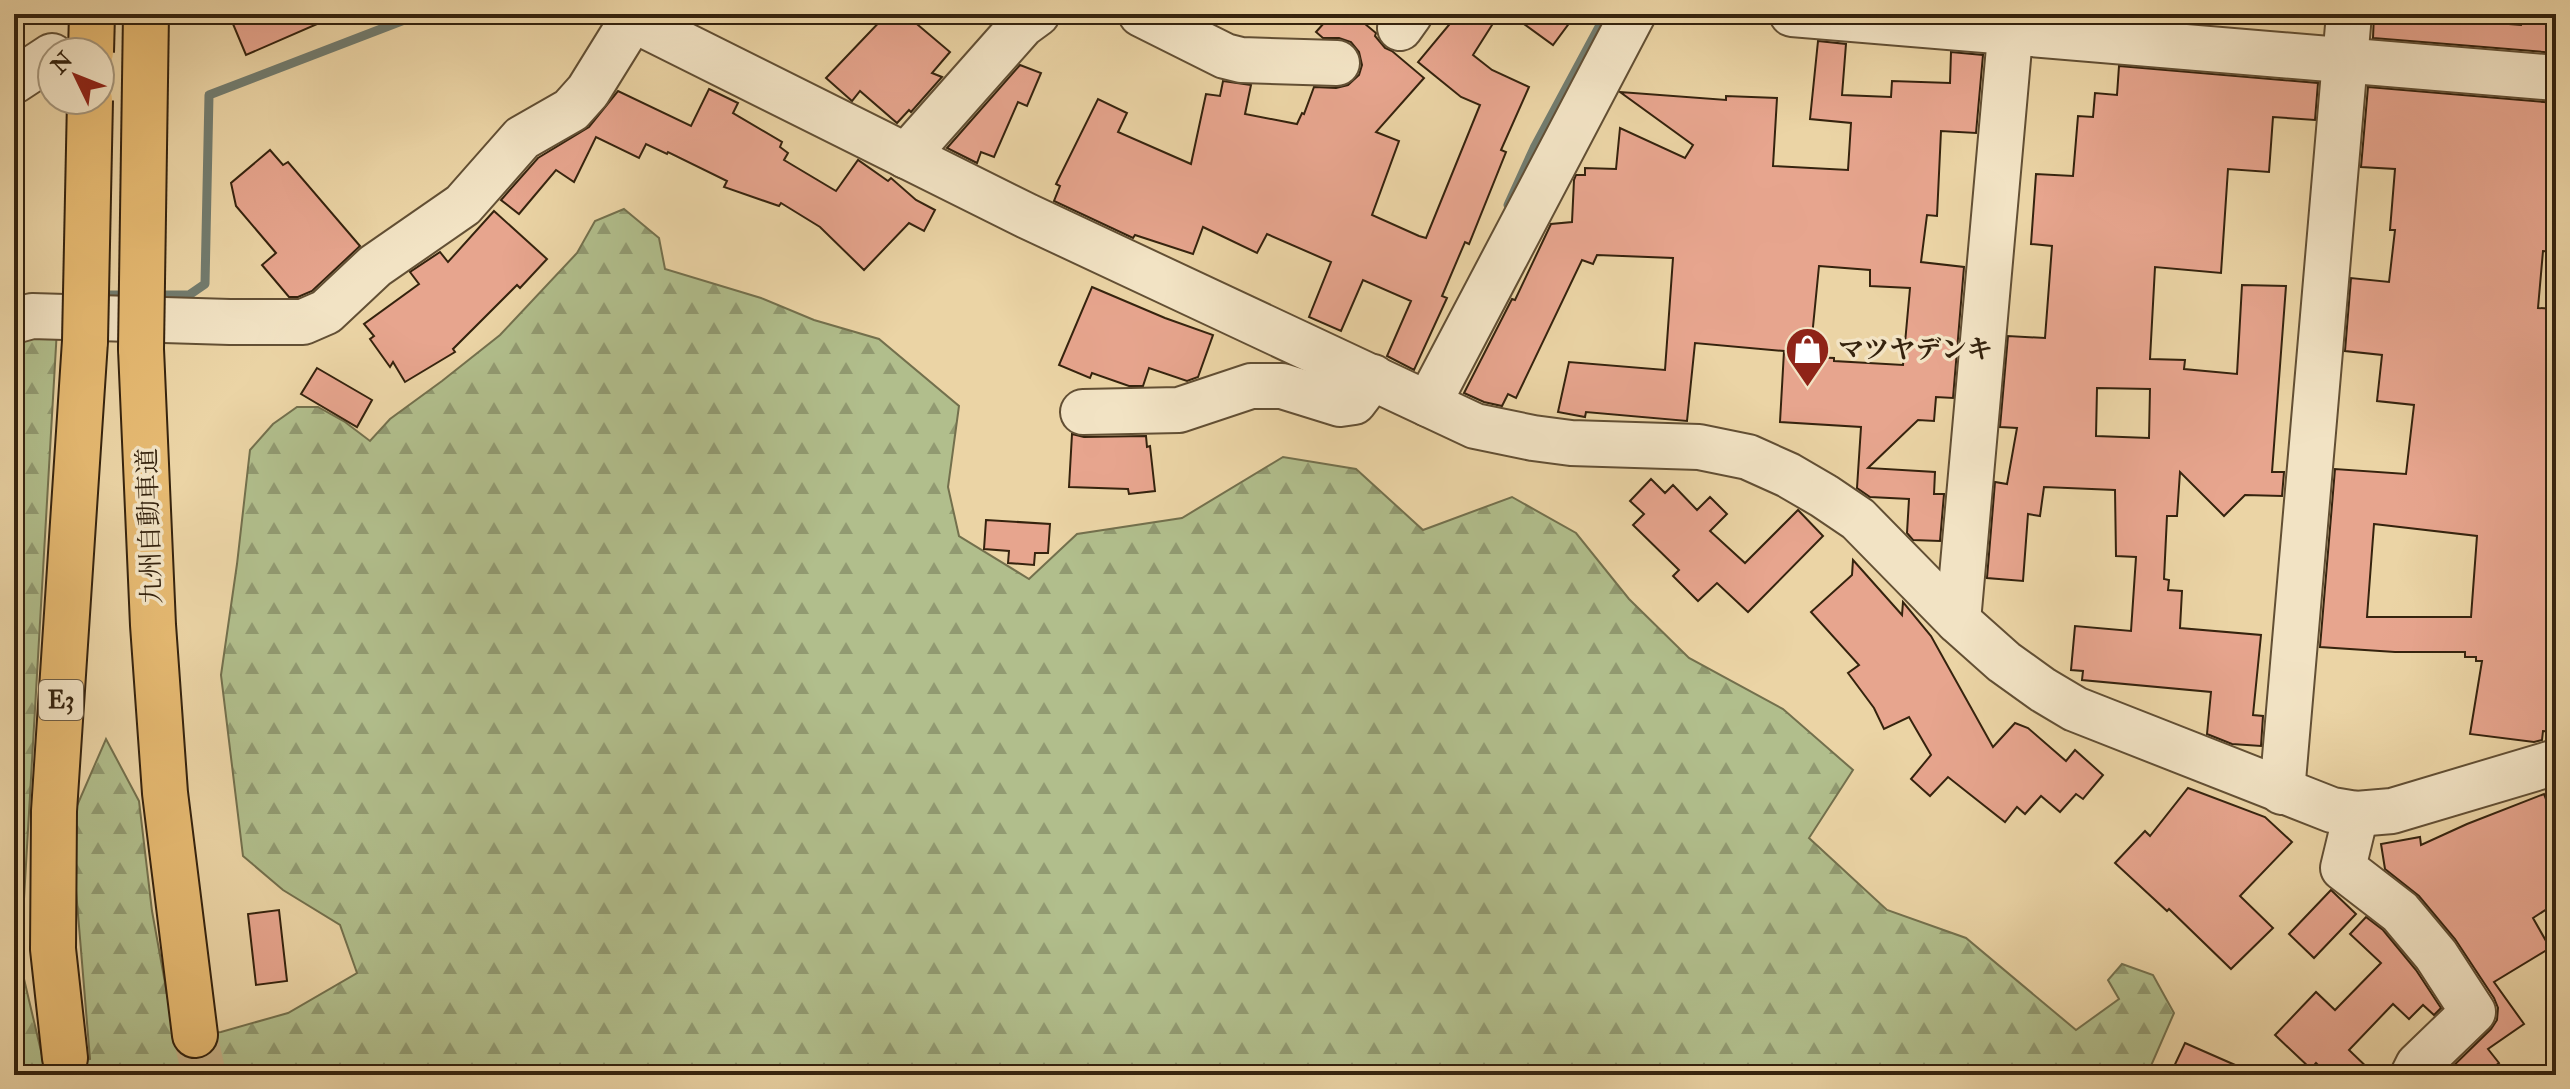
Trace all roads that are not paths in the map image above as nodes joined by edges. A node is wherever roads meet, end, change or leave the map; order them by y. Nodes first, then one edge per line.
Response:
1 (92, 14) edge
2 (146, 14) edge
3 (1037, 14) edge
4 (1141, 14) edge
5 (1633, 14) edge
6 (1792, 14) edge
7 (2349, 14) edge
8 (627, 17) edge
9 (2012, 23) edge
10 (77, 36) edge
11 (2345, 61) junction
12 (1337, 63) dead end
13 (36, 69) edge
14 (2556, 78) edge
15 (14, 81) edge
16 (90, 116) edge
17 (906, 156) junction
18 (14, 321) edge
19 (1373, 377) junction
20 (1428, 404) junction
21 (1083, 412) dead end
22 (1958, 621) junction
23 (2556, 762) edge
24 (2282, 792) junction
25 (2356, 814) junction
26 (195, 1035) tunnel mouth
27 (65, 1058) dead end
28 (2413, 1075) edge

1 - 10 highway, bridge
2 - 26 highway, 九州自動車道, bridge
3 - 17 street
4 - 12 street
5 - 20 street
6 - 9 street
7 - 11 street
8 - 17 street
8 - 18 street
9 - 11 street
9 - 22 street
11 - 14 street
11 - 24 street
13 - 15 street
16 - 27 highway, E3, bridge
17 - 19 street
19 - 20 street
19 - 21 street
20 - 22 street
22 - 24 street
23 - 25 street
24 - 25 street
25 - 28 street

